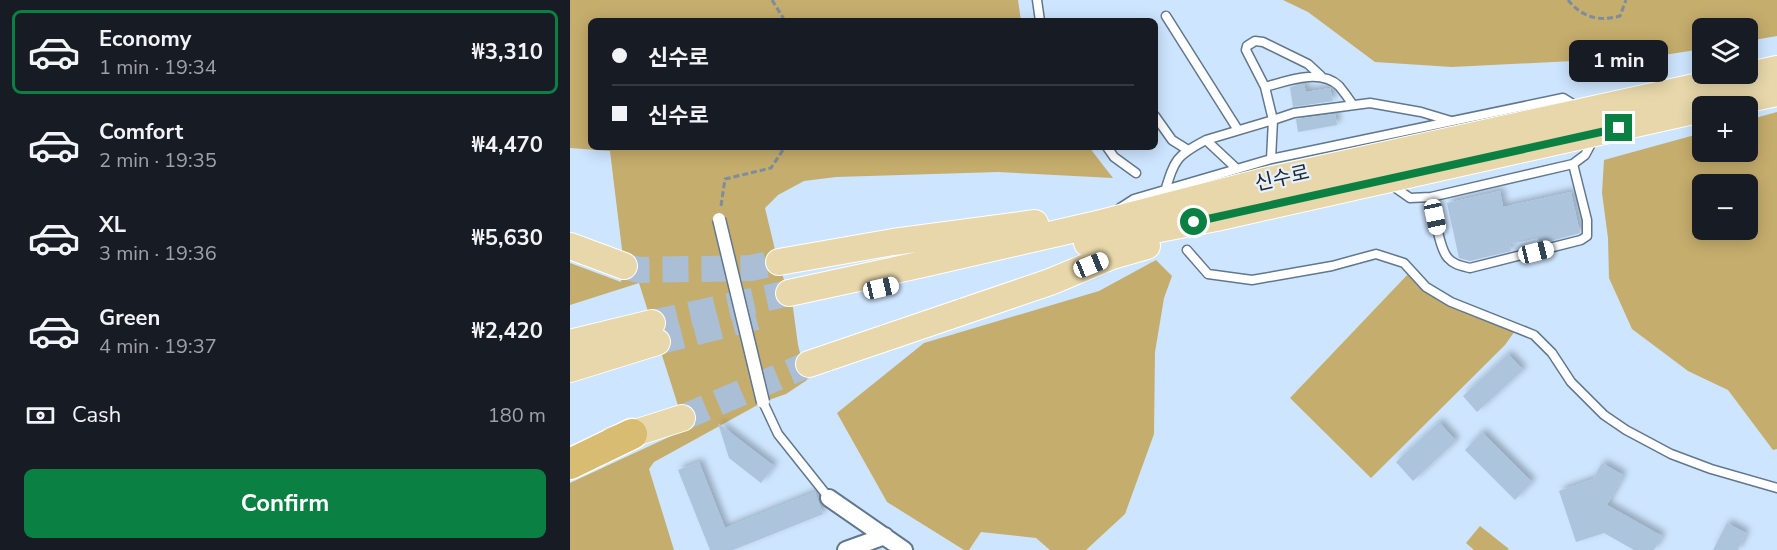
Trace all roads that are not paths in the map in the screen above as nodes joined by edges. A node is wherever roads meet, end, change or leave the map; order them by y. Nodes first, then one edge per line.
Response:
1 (1036, 0) edge
2 (1166, 16) dead end
3 (1039, 18) edge
4 (1777, 69) edge
5 (1321, 76) junction
6 (1265, 87) junction
7 (1777, 93) edge
8 (1758, 97) edge
9 (1353, 105) junction
10 (1692, 111) edge
11 (1158, 120) edge
12 (1272, 120) junction
13 (1452, 122) junction
14 (1591, 122) junction
15 (1238, 130) junction
16 (1206, 140) junction
17 (1109, 150) edge
18 (1188, 150) junction
19 (1271, 159) junction
20 (1573, 164) junction
21 (1237, 169) junction
22 (1136, 173) dead end
23 (1384, 180) junction
24 (1165, 191) junction
25 (1431, 197) junction
26 (1216, 218) junction
27 (719, 219) road end
28 (1083, 227) junction
29 (570, 246) edge
30 (1187, 250) dead end
31 (779, 262) tunnel mouth
32 (624, 266) tunnel mouth
33 (570, 343) edge
34 (809, 364) tunnel mouth
35 (570, 369) edge
36 (763, 402) joint
37 (682, 418) tunnel mouth
38 (632, 434) junction
39 (570, 453) edge
40 (570, 464) edge
41 (1777, 488) edge
42 (829, 498) joint
43 (885, 536) junction
44 (848, 550) edge
45 (904, 550) edge

1 - 3 lane
2 - 15 lane
4 - 14 main road, 신수로
5 - 6 lane
5 - 6 lane
5 - 9 lane
6 - 12 lane
7 - 8 main road
9 - 12 lane
9 - 13 lane
10 - 14 main road, 신수로
11 - 18 lane
12 - 15 lane
12 - 19 lane
13 - 14 lane
13 - 19 lane
14 - 20 lane
14 - 23 main road, 신수로
14 - 28 main road, 신수로
15 - 16 lane
16 - 18 lane
16 - 21 lane
17 - 22 lane
18 - 24 lane
19 - 21 lane
20 - 25 lane
20 - 25 lane
21 - 24 lane
23 - 25 lane
23 - 26 main road, 신수로
24 - 28 lane
26 - 28 main road, 신수로
26 - 34 main road
27 - 36 street, bridge
28 - 31 main road
29 - 32 main road
30 - 41 lane
33 - 35 main road
36 - 42 lane
37 - 38 main road
38 - 39 main road
38 - 40 highway
42 - 43 street
43 - 44 street
43 - 45 street

